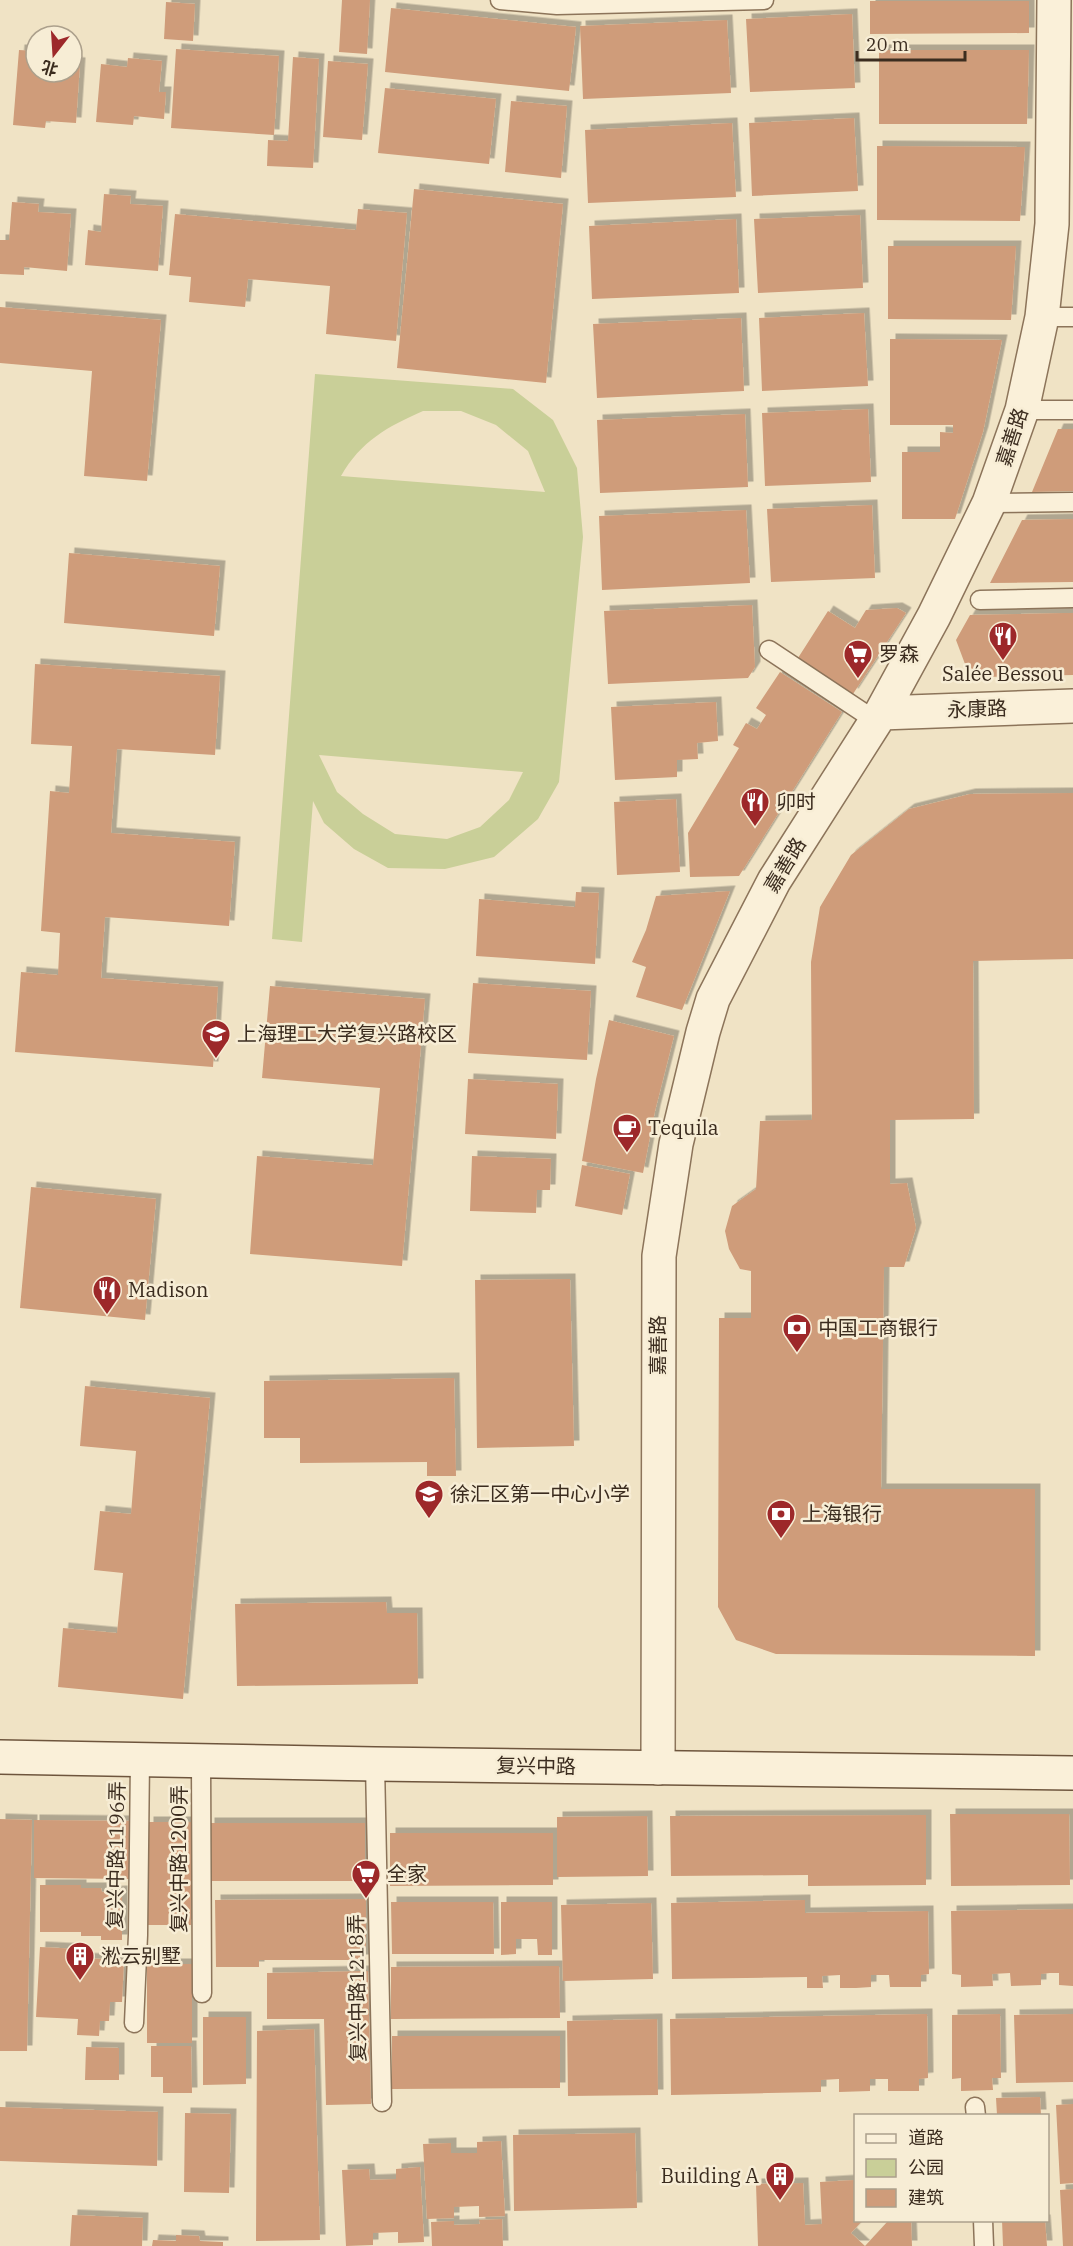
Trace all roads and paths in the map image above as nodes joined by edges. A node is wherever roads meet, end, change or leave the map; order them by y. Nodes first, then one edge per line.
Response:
1 (500, 0) edge
2 (764, 0) edge
3 (1060, 18) edge
4 (1063, 129) edge
5 (1063, 224) edge
6 (1058, 317) edge
7 (1022, 410) junction
8 (1073, 410) edge
9 (1073, 502) edge
10 (989, 503) junction
11 (1073, 598) edge
12 (980, 600) dead end
13 (769, 650) dead end
14 (1073, 706) edge
15 (879, 717) junction
16 (0, 1757) edge
17 (140, 1759) junction
18 (201, 1761) junction
19 (375, 1764) junction
20 (658, 1768) junction
21 (1073, 1773) edge
22 (202, 1993) dead end
23 (134, 2023) dead end
24 (382, 2102) dead end
25 (983, 2222) edge
26 (984, 2246) edge

1 - 2 lane
3 - 4 street, 嘉善路
4 - 5 street, 嘉善路
5 - 6 street, 嘉善路
6 - 7 street, 嘉善路
7 - 8 lane
7 - 10 street, 嘉善路
9 - 10 lane
10 - 15 street, 嘉善路
11 - 12 lane
13 - 15 lane
14 - 15 street, 永康路
15 - 20 street, 嘉善路
16 - 17 street, 复兴中路
17 - 18 street, 复兴中路
17 - 23 lane, 复兴中路1196弄
18 - 19 street, 复兴中路
18 - 22 lane, 复兴中路1200弄
19 - 20 street, 复兴中路
19 - 24 lane, 复兴中路1218弄
20 - 21 street, 复兴中路
25 - 26 lane

